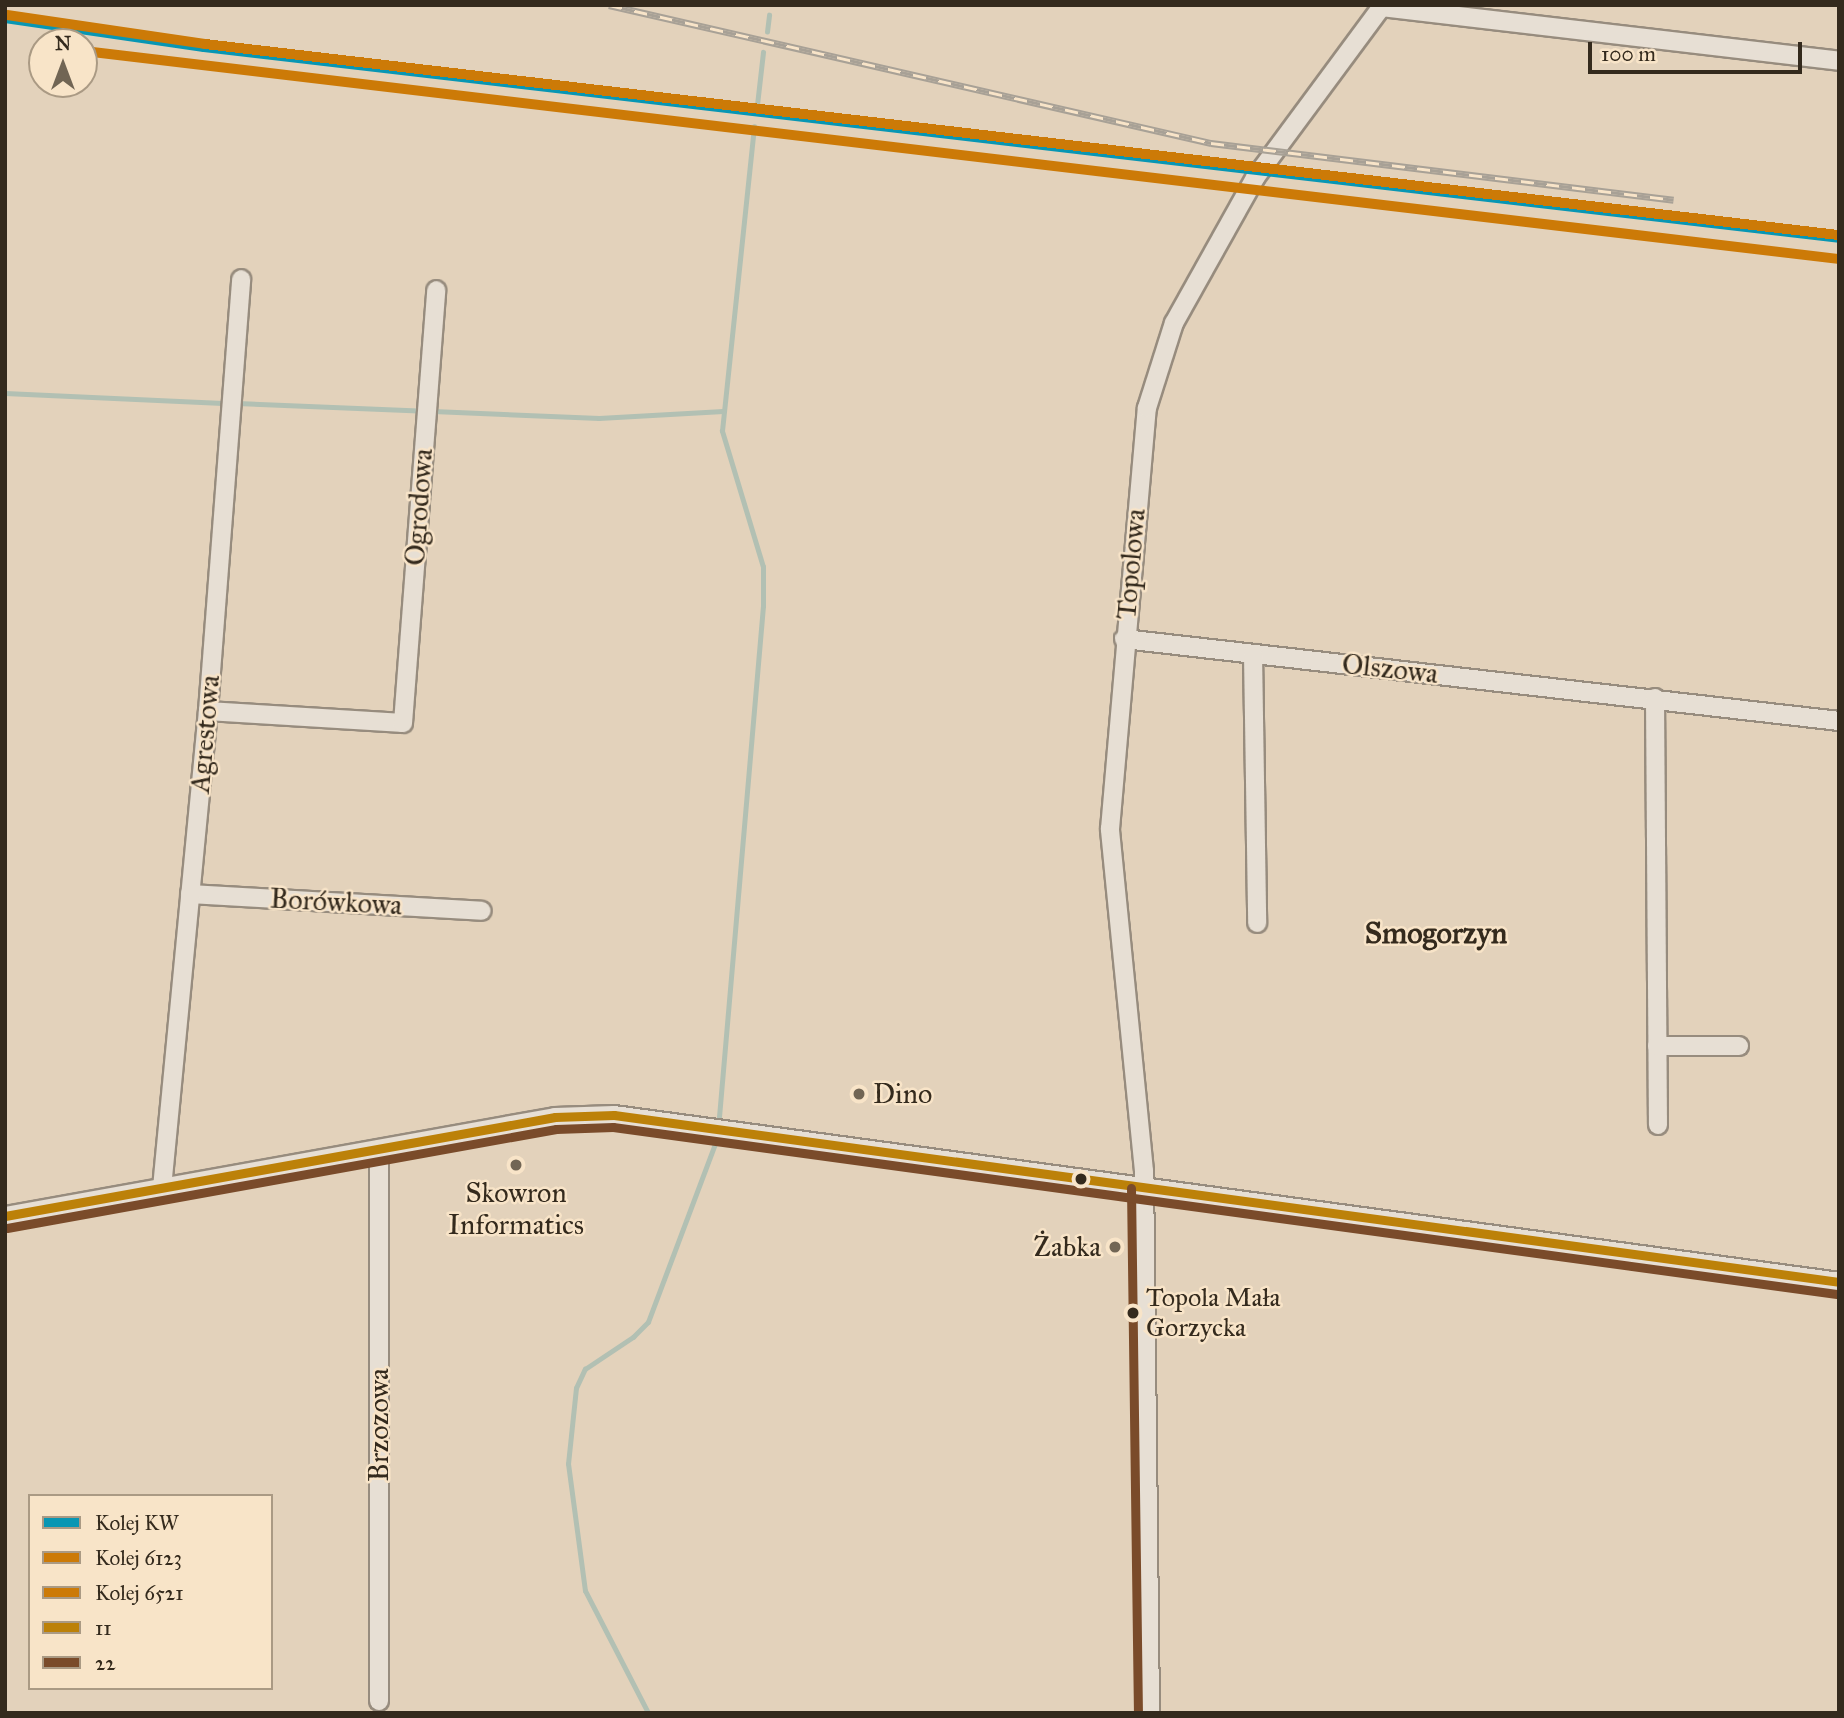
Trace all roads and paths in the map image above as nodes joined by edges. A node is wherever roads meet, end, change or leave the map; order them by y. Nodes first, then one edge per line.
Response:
1 (1383, 6) edge
2 (1839, 61) edge
3 (241, 279) dead end
4 (436, 290) dead end
5 (1124, 639) junction
6 (1252, 654) junction
7 (1656, 698) junction
8 (208, 710) junction
9 (1839, 721) edge
10 (190, 894) junction
11 (482, 911) dead end
12 (1256, 923) dead end
13 (1657, 1046) junction
14 (1739, 1046) dead end
15 (1658, 1125) dead end
16 (379, 1149) junction
17 (162, 1188) junction
18 (1143, 1188) junction
19 (5, 1216) edge
20 (1839, 1282) edge
21 (379, 1701) dead end
22 (1150, 1713) edge

1 - 2 street
1 - 5 street, Topolowa
3 - 8 street, Agrestowa
4 - 8 street, Ogrodowa
5 - 6 street, Olszowa
5 - 18 street, Topolowa
6 - 7 street, Olszowa
6 - 12 street
7 - 9 street, Olszowa
7 - 13 street
8 - 10 street, Agrestowa
10 - 11 street, Borówkowa
10 - 17 street, Agrestowa
13 - 14 street
13 - 15 street
16 - 17 street
16 - 18 street
16 - 21 street, Brzozowa
17 - 19 street
18 - 20 street
18 - 22 street, Topolowa

